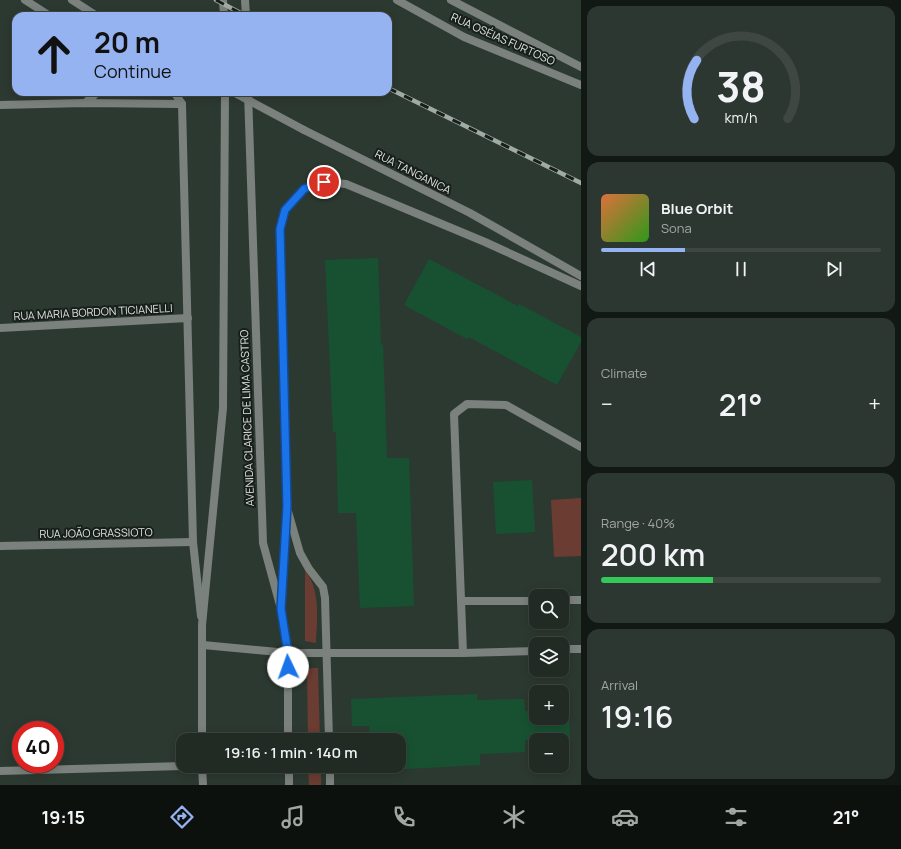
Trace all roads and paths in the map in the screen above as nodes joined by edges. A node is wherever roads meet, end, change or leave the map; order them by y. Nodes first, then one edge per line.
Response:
1 (25, 0) edge
2 (72, 0) edge
3 (223, 0) edge
4 (245, 0) edge
5 (397, 0) edge
6 (451, 0) edge
7 (44, 12) edge
8 (91, 12) edge
9 (224, 12) edge
10 (246, 12) edge
11 (581, 67) edge
12 (581, 85) edge
13 (93, 96) edge
14 (177, 96) edge
15 (225, 96) edge
16 (240, 96) edge
17 (248, 96) edge
18 (85, 103) junction
19 (182, 104) junction
20 (0, 105) edge
21 (581, 276) edge
22 (581, 286) edge
23 (188, 318) junction
24 (0, 328) edge
25 (581, 447) edge
26 (287, 506) junction
27 (193, 542) junction
28 (0, 546) edge
29 (529, 600) edge
30 (569, 600) edge
31 (581, 600) edge
32 (461, 601) junction
33 (281, 609) junction
34 (202, 625) junction
35 (202, 645) junction
36 (581, 649) edge
37 (529, 650) edge
38 (569, 650) edge
39 (288, 653) junction
40 (327, 653) junction
41 (462, 653) junction
42 (202, 733) edge
43 (288, 733) edge
44 (329, 733) edge
45 (176, 766) edge
46 (0, 770) edge
47 (202, 773) edge
48 (289, 773) edge
49 (330, 773) edge
50 (203, 785) edge
51 (289, 785) edge
52 (330, 785) edge

1 - 7 street
2 - 8 street
3 - 9 street
4 - 10 street
5 - 12 street, RUA OSÉIAS FURTOSO
6 - 11 street
13 - 18 street
14 - 19 street
15 - 34 street, AVENIDA CLARICE DE LIMA CASTRO
16 - 21 street, RUA TANGANICA, bridge
17 - 33 street, AVENIDA CLARICE DE LIMA CASTRO
18 - 19 street
18 - 20 street
19 - 23 street
22 - 26 street
23 - 24 street, RUA MARIA BORDON TICIANELLI
23 - 27 street
25 - 32 street
26 - 33 street
26 - 40 street
27 - 28 street, RUA JOÃO GRASSIOTO
27 - 34 street
29 - 32 street
30 - 31 street
32 - 41 street
33 - 39 street, AVENIDA CLARICE DE LIMA CASTRO
34 - 35 street, AVENIDA CLARICE DE LIMA CASTRO
35 - 39 street
35 - 42 street, AVENIDA CLARICE DE LIMA CASTRO
36 - 38 street
37 - 41 street
39 - 40 street
39 - 43 street, AVENIDA CLARICE DE LIMA CASTRO
40 - 41 street
40 - 44 street
45 - 46 street
47 - 50 street
48 - 51 street
49 - 52 street

